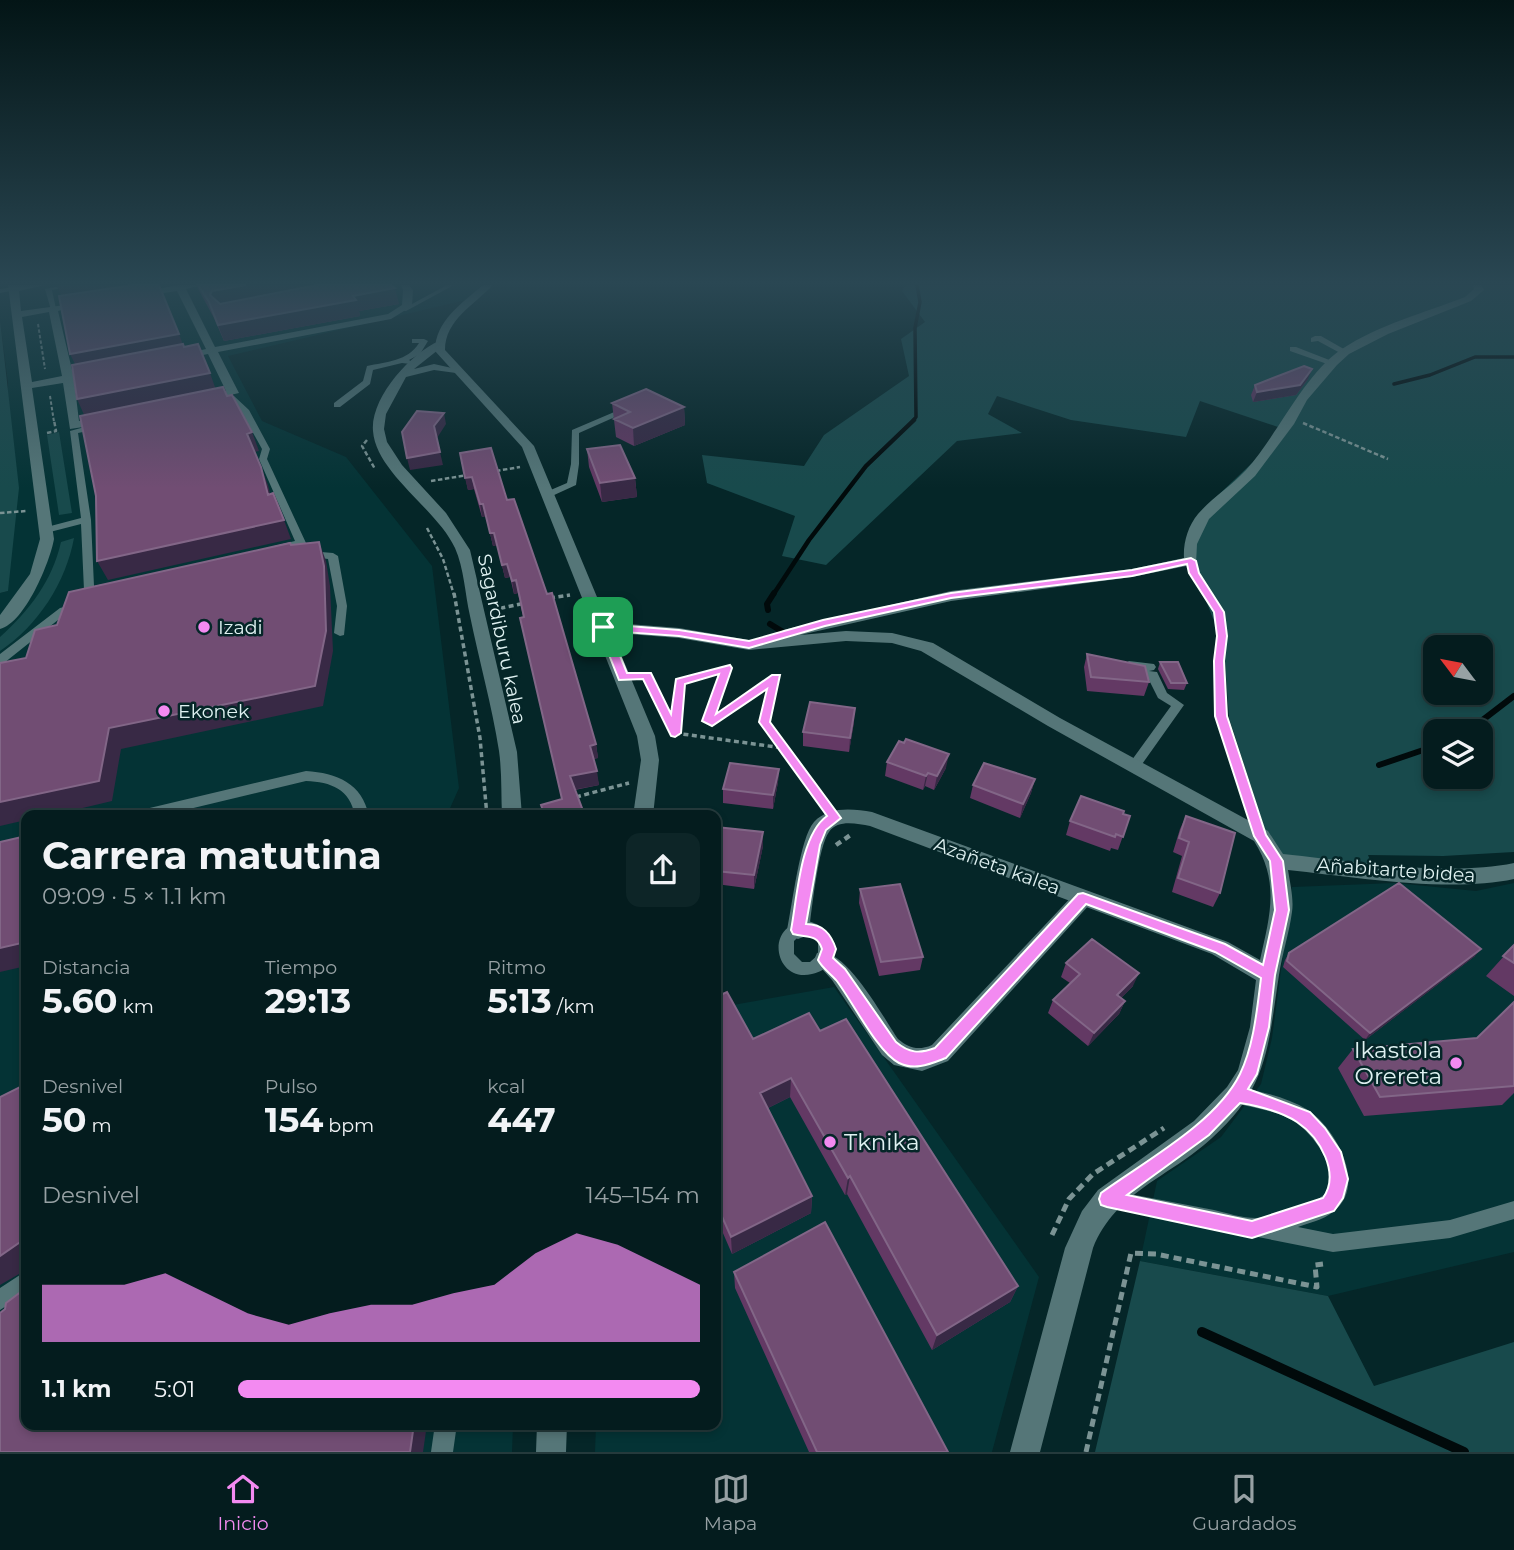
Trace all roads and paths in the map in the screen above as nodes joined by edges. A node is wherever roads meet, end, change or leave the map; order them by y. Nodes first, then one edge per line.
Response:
1 (22, 353) edge
2 (62, 353) edge
3 (199, 353) edge
4 (214, 353) edge
5 (416, 353) edge
6 (427, 353) edge
7 (442, 353) edge
8 (1304, 353) edge
9 (1344, 353) edge
10 (444, 358) junction
11 (161, 360) edge
12 (1333, 363) junction
13 (411, 365) junction
14 (110, 370) edge
15 (456, 370) junction
16 (68, 378) junction
17 (27, 386) junction
18 (194, 404) joint
19 (337, 405) dead end
20 (638, 406) edge
21 (114, 420) joint
22 (1290, 421) junction
23 (1388, 459) dead end
24 (522, 460) dead end
25 (587, 462) edge
26 (575, 464) junction
27 (486, 472) edge
28 (470, 475) edge
29 (420, 483) dead end
30 (549, 494) junction
31 (31, 510) dead end
32 (0, 513) edge
33 (86, 520) junction
34 (426, 527) dead end
35 (46, 530) junction
36 (261, 552) edge
37 (281, 560) edge
38 (1191, 561) junction
39 (115, 584) edge
40 (572, 594) dead end
41 (549, 598) edge
42 (528, 603) edge
43 (91, 604) edge
44 (488, 611) dead end
45 (0, 624) edge
46 (603, 627) junction
47 (340, 633) dead end
48 (749, 645) junction
49 (0, 660) edge
50 (1150, 667) dead end
51 (623, 677) junction
52 (675, 733) junction
53 (783, 748) junction
54 (1135, 764) junction
55 (631, 793) dead end
56 (564, 800) edge
57 (162, 810) edge
58 (362, 810) edge
59 (487, 810) edge
60 (512, 810) edge
61 (644, 810) edge
62 (835, 818) junction
63 (865, 833) dead end
64 (1261, 836) junction
65 (831, 853) dead end
66 (1277, 861) junction
67 (1514, 871) edge
68 (1083, 898) junction
69 (798, 930) junction
70 (825, 960) junction
71 (1268, 975) junction
72 (1237, 1096) junction
73 (1175, 1121) dead end
74 (1107, 1199) junction
75 (1514, 1210) edge
76 (1252, 1230) junction
77 (1052, 1235) dead end
78 (1323, 1264) dead end
79 (21, 1285) edge
80 (0, 1300) edge
81 (445, 1430) edge
82 (552, 1430) edge
83 (442, 1452) edge
84 (551, 1452) edge
85 (1025, 1452) edge
86 (1086, 1452) edge

1 - 17 street
2 - 16 street
3 - 11 street
4 - 18 street
5 - 13 lane
6 - 13 street, Sagardiburu kalea
7 - 10 street
8 - 12 lane
9 - 12 street
10 - 13 street, Sagardiburu kalea
10 - 15 street
12 - 22 street
13 - 15 street, Sagardiburu kalea
13 - 19 lane
13 - 60 street, Sagardiburu kalea
14 - 16 street
15 - 30 street
16 - 17 street
16 - 21 street
17 - 35 street
18 - 36 lane
20 - 26 lane
21 - 33 lane
22 - 23 path
22 - 38 street
24 - 27 path
25 - 26 lane
26 - 30 lane
28 - 29 path
30 - 46 street
31 - 32 path
33 - 35 lane
33 - 39 lane
34 - 59 path
35 - 45 street
37 - 47 lane
38 - 48 street
38 - 64 path
40 - 41 path
42 - 44 path
43 - 49 lane
46 - 48 street
46 - 51 street
48 - 54 street
50 - 54 lane
51 - 52 path
51 - 61 street
52 - 53 path
52 - 53 path
53 - 62 path
54 - 64 street
55 - 56 path
57 - 58 lane
62 - 68 street, Azañeta kalea
62 - 69 street
63 - 65 path
64 - 66 street
66 - 67 street, Añabitarte bidea
66 - 71 street
68 - 70 street
68 - 71 street, Azañeta kalea
69 - 70 lane
69 - 70 lane
71 - 72 street
72 - 74 street
72 - 76 lane
73 - 77 path
74 - 76 lane
74 - 85 street
75 - 76 lane
78 - 86 path
79 - 80 lane
81 - 83 lane
82 - 84 street

